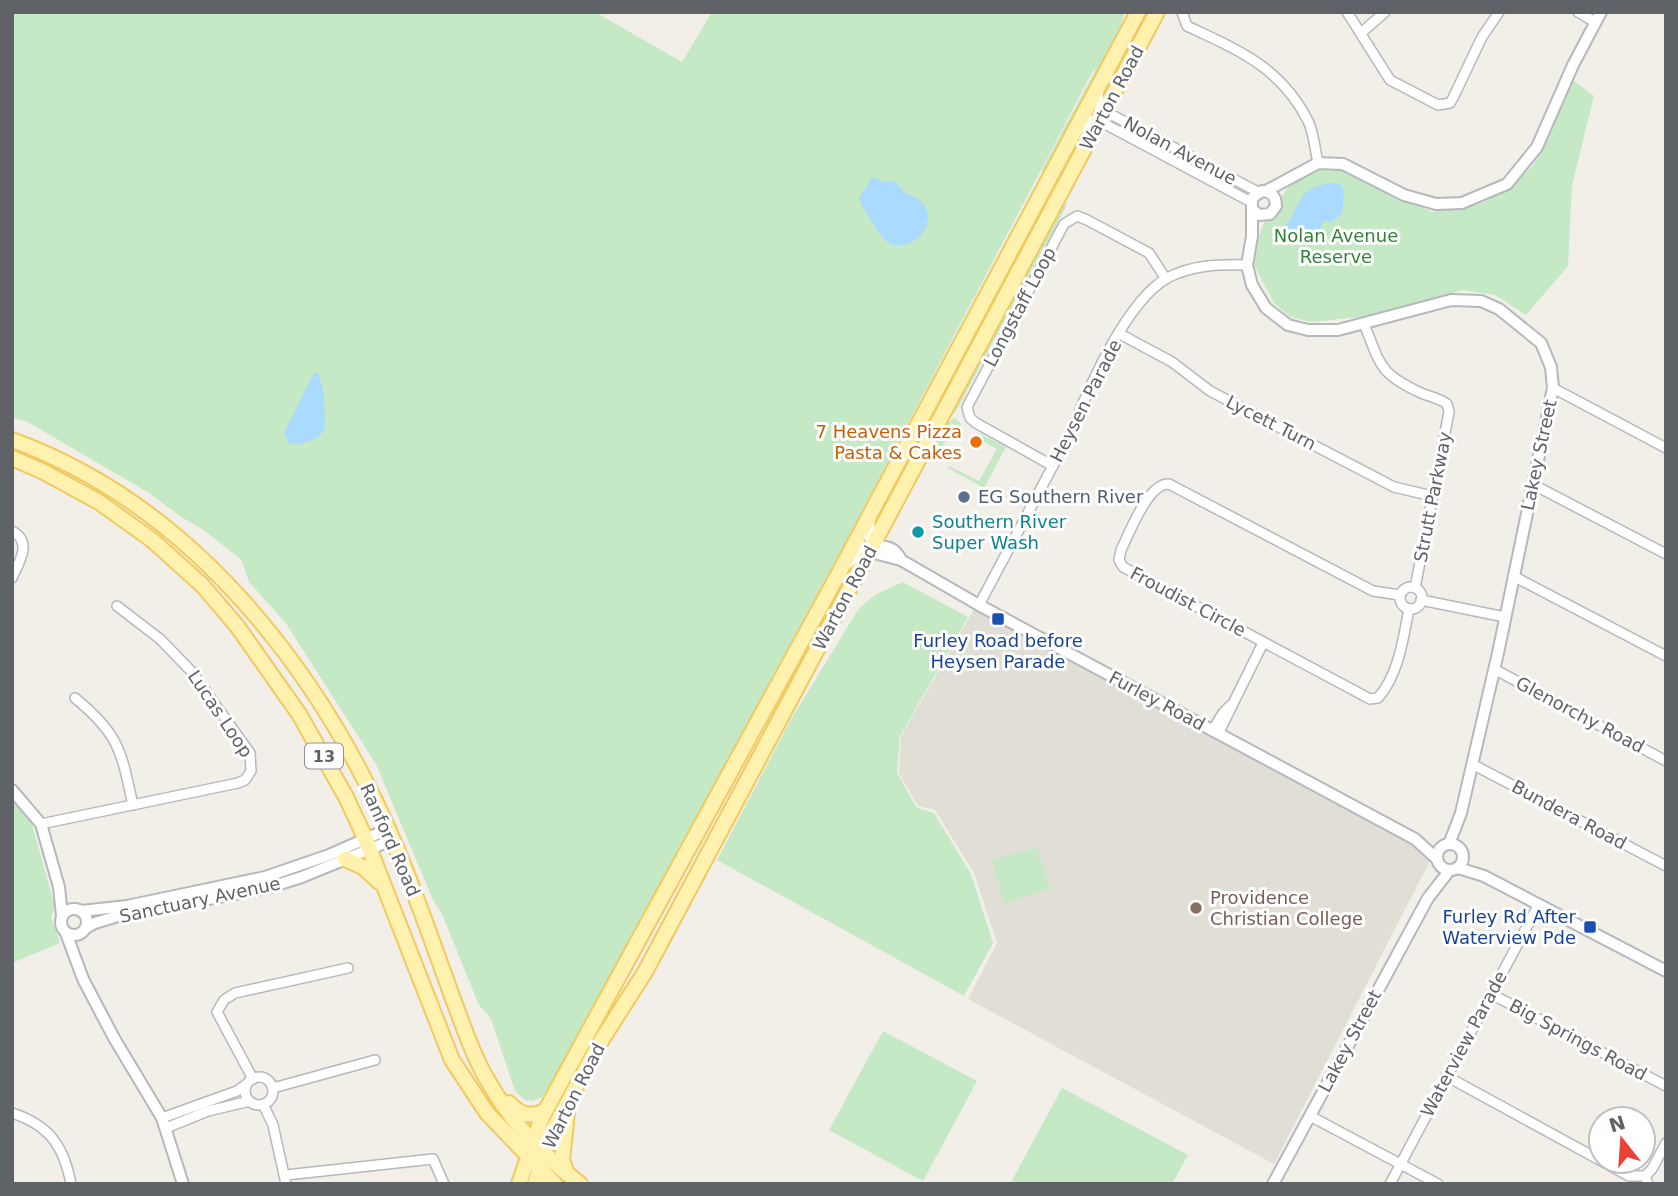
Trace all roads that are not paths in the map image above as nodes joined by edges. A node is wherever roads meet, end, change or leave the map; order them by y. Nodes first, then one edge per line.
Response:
1 (1127, 12) edge
2 (1138, 12) edge
3 (1182, 12) edge
4 (1347, 12) edge
5 (1385, 12) edge
6 (1499, 12) edge
7 (1578, 12) edge
8 (1152, 16) edge
9 (1598, 17) edge
10 (1129, 30) junction
11 (1362, 33) junction
12 (1099, 85) junction
13 (1101, 117) junction
14 (1070, 139) junction
15 (1318, 163) junction
16 (1286, 182) junction
17 (1262, 191) junction
18 (1276, 202) junction
19 (1252, 206) junction
20 (1268, 215) junction
21 (1252, 236) junction
22 (1247, 265) junction
23 (1166, 279) junction
24 (1364, 324) junction
25 (1119, 334) junction
26 (1553, 388) junction
27 (12, 440) edge
28 (1666, 448) edge
29 (12, 458) edge
30 (1054, 466) junction
31 (1534, 485) junction
32 (1432, 496) junction
33 (869, 517) junction
34 (12, 531) edge
35 (873, 546) junction
36 (1666, 554) edge
37 (840, 571) junction
38 (1513, 576) junction
39 (12, 578) edge
40 (1415, 588) junction
41 (1400, 595) junction
42 (1421, 600) junction
43 (979, 605) junction
44 (117, 606) dead end
45 (1409, 609) junction
46 (1505, 617) junction
47 (1263, 643) junction
48 (1666, 656) edge
49 (1494, 669) junction
50 (794, 694) junction
51 (75, 698) dead end
52 (1215, 732) junction
53 (741, 753) junction
54 (1666, 761) edge
55 (1472, 764) junction
56 (12, 790) edge
57 (133, 806) junction
58 (41, 824) junction
59 (390, 835) junction
60 (1415, 839) junction
61 (368, 844) junction
62 (1454, 855) junction
63 (686, 856) junction
64 (345, 859) junction
65 (1437, 861) junction
66 (702, 864) junction
67 (1666, 866) edge
68 (290, 874) junction
69 (59, 887) junction
70 (384, 889) junction
71 (1428, 898) junction
72 (1539, 904) junction
73 (140, 908) junction
74 (79, 910) junction
75 (62, 916) junction
76 (82, 932) junction
77 (66, 933) junction
78 (78, 965) junction
79 (348, 968) dead end
80 (1666, 971) edge
81 (1491, 994) junction
82 (375, 1060) dead end
83 (1446, 1076) junction
84 (250, 1082) junction
85 (1666, 1086) edge
86 (273, 1088) junction
87 (492, 1088) junction
88 (569, 1100) junction
89 (250, 1101) junction
90 (263, 1104) junction
91 (545, 1111) junction
92 (12, 1113) edge
93 (1310, 1116) junction
94 (164, 1123) junction
95 (533, 1141) junction
96 (1666, 1143) edge
97 (544, 1152) junction
98 (528, 1156) junction
99 (1401, 1164) junction
100 (540, 1168) junction
101 (574, 1179) edge
102 (286, 1180) edge
103 (1646, 1180) edge
104 (71, 1184) edge
105 (183, 1184) edge
106 (444, 1184) edge
107 (519, 1184) edge
108 (535, 1184) edge
109 (555, 1184) edge
110 (1273, 1184) edge
111 (1390, 1184) edge
112 (1437, 1184) edge

1 - 10 main road
2 - 10 main road, Warton Road
3 - 15 street
4 - 11 street
5 - 11 street
6 - 11 street
7 - 9 street
8 - 13 main road, Warton Road
9 - 15 street
10 - 12 main road, Warton Road
12 - 13 street, Nolan Avenue
12 - 14 main road, Warton Road
13 - 14 street, Nolan Avenue
13 - 17 street, Nolan Avenue
13 - 19 street, Nolan Avenue
13 - 35 main road, Warton Road
14 - 33 main road, Warton Road
15 - 16 street
16 - 17 street
16 - 18 street
17 - 18 street
17 - 19 street
18 - 20 street
19 - 20 street
19 - 21 street
20 - 21 street
21 - 22 street
22 - 23 street, Heysen Parade
22 - 24 street, Lakey Street
23 - 25 street, Heysen Parade
23 - 30 street, Longstaff Loop
24 - 26 street, Lakey Street
24 - 32 street, Strutt Parkway
25 - 30 street, Heysen Parade
25 - 32 street, Lycett Turn
26 - 28 street
26 - 31 street, Lakey Street
27 - 59 main road, Ranford Road / 13
29 - 61 main road, Ranford Road / 13
30 - 43 street, Heysen Parade
31 - 36 street
31 - 38 street, Lakey Street
32 - 40 street, Strutt Parkway
33 - 35 street
33 - 37 main road, Warton Road
34 - 39 street
35 - 37 street
35 - 43 street, Furley Road
35 - 50 main road, Warton Road
37 - 53 main road, Warton Road
38 - 46 street, Lakey Street
38 - 48 street
40 - 41 street
40 - 42 street
41 - 45 street
41 - 47 street, Froudist Circle
42 - 45 street
42 - 46 street
43 - 52 street, Furley Road
44 - 57 street, Lucas Loop
45 - 47 street, Froudist Circle
46 - 49 street, Lakey Street
47 - 52 street
49 - 54 street, Glenorchy Road
49 - 55 street, Lakey Street
50 - 53 main road
50 - 66 main road, Warton Road
51 - 57 street
52 - 60 street, Furley Road
53 - 63 main road, Warton Road
55 - 62 street, Lakey Street
55 - 67 street, Bundera Road
56 - 58 street
57 - 58 street, Lucas Loop
58 - 69 street
59 - 61 street, Sanctuary Avenue
59 - 87 main road, Ranford Road / 13
60 - 62 street, Furley Road
60 - 65 street, Furley Road
61 - 64 street, Sanctuary Avenue
61 - 68 street, Sanctuary Avenue
61 - 70 main road, Ranford Road / 13
62 - 65 street
62 - 65 street, Lakey Street
62 - 71 street, Lakey Street
62 - 72 street
63 - 66 main road
63 - 91 main road, Warton Road
64 - 68 street, Sanctuary Avenue
64 - 70 main road
65 - 71 street, Lakey Street
66 - 88 main road, Warton Road
68 - 73 street, Sanctuary Avenue
69 - 74 street
69 - 75 street
70 - 98 main road, Ranford Road / 13
71 - 93 street, Lakey Street
72 - 80 street
72 - 81 street, Waterview Parade
73 - 74 street, Sanctuary Avenue
73 - 76 street, Sanctuary Avenue
74 - 75 street
74 - 76 street
75 - 77 street
76 - 77 street
76 - 78 street
77 - 78 street
78 - 94 street
79 - 84 street
81 - 83 street, Waterview Parade
81 - 85 street, Big Springs Road
82 - 86 street
83 - 99 street, Waterview Parade
83 - 103 street
84 - 86 street
84 - 89 street
84 - 94 street
86 - 90 street
87 - 91 main road
87 - 95 main road, Ranford Road / 13
88 - 97 main road, Warton Road
88 - 101 main road
89 - 90 street
89 - 94 street
90 - 102 street
91 - 95 main road, Warton Road
92 - 104 street
93 - 99 street
93 - 110 street, Lakey Street
94 - 105 street
95 - 97 main road, Ranford Road / 13
95 - 98 main road, Warton Road
96 - 103 street
97 - 100 main road, Warton Road
97 - 101 main road, Ranford Road / 13
98 - 100 main road, Ranford Road / 13
98 - 107 main road, Warton Road
99 - 111 street, Waterview Parade
99 - 112 street
100 - 108 main road, Warton Road
100 - 109 main road, Ranford Road / 13
102 - 106 street

